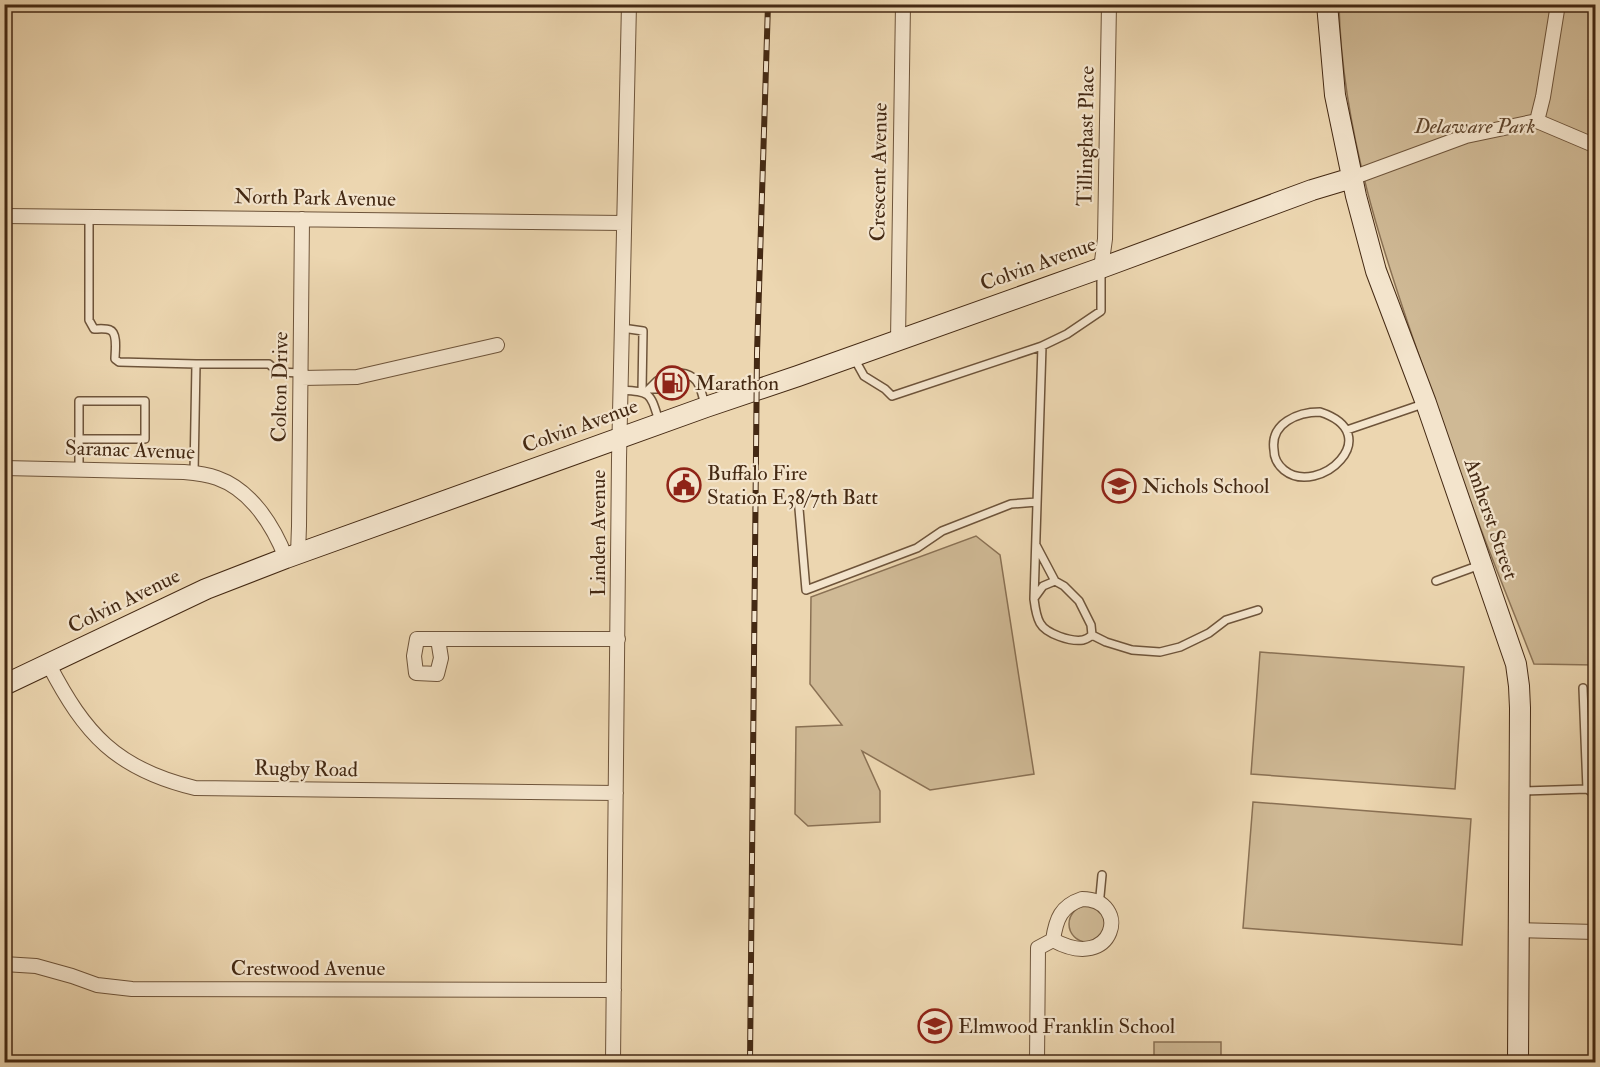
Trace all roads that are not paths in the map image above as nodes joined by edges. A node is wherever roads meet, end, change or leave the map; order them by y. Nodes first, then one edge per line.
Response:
1 (629, 4) edge
2 (903, 4) edge
3 (1109, 4) edge
4 (1327, 4) edge
5 (1558, 4) edge
6 (1538, 121) junction
7 (1596, 146) edge
8 (1352, 178) junction
9 (4, 216) edge
10 (89, 217) junction
11 (302, 219) junction
12 (624, 223) junction
13 (1101, 268) junction
14 (622, 328) junction
15 (898, 340) junction
16 (497, 345) dead end
17 (1042, 346) junction
18 (853, 356) junction
19 (196, 364) junction
20 (301, 375) junction
21 (682, 377) dead end
22 (657, 381) dead end
23 (660, 389) dead end
24 (621, 390) junction
25 (646, 392) junction
26 (1426, 403) junction
27 (706, 407) junction
28 (660, 423) junction
29 (1347, 430) junction
30 (620, 438) junction
31 (79, 439) junction
32 (4, 468) edge
33 (79, 469) junction
34 (194, 473) junction
35 (798, 497) dead end
36 (1037, 502) junction
37 (1035, 543) junction
38 (292, 556) junction
39 (1482, 565) junction
40 (1055, 581) junction
41 (1436, 581) dead end
42 (1034, 599) junction
43 (1258, 610) dead end
44 (1092, 635) junction
45 (438, 639) dead end
46 (618, 639) junction
47 (49, 665) junction
48 (4, 685) edge
49 (1583, 688) dead end
50 (1587, 789) junction
51 (1518, 791) junction
52 (616, 793) junction
53 (1596, 802) edge
54 (1596, 837) edge
55 (1102, 875) dead end
56 (1098, 901) junction
57 (1519, 930) junction
58 (1594, 932) edge
59 (1053, 940) junction
60 (4, 964) edge
61 (614, 990) junction
62 (613, 1062) edge
63 (1037, 1062) edge
64 (1518, 1062) edge

1 - 12 street, Linden Avenue
2 - 15 street, Crescent Avenue
3 - 13 street, Tillinghast Place
4 - 8 street, Amherst Street
5 - 6 street
6 - 7 street
6 - 8 street
8 - 13 street, Colvin Avenue
8 - 26 street, Amherst Street
9 - 10 street, North Park Avenue
10 - 11 street, North Park Avenue
10 - 19 lane
11 - 12 street, North Park Avenue
11 - 20 street, Colton Drive
12 - 14 street, Linden Avenue
13 - 15 street, Colvin Avenue
13 - 17 lane
14 - 24 street, Linden Avenue
14 - 25 lane
15 - 18 street, Colvin Avenue
16 - 20 street
17 - 18 lane
17 - 36 lane
18 - 27 street, Colvin Avenue
19 - 20 lane
19 - 34 lane
20 - 38 street, Colton Drive
21 - 27 lane
22 - 25 lane
23 - 25 lane
24 - 25 lane
24 - 30 street, Linden Avenue
25 - 28 lane
26 - 29 lane
26 - 39 street, Amherst Street
27 - 28 street, Colvin Avenue
28 - 30 street, Colvin Avenue
29 - 29 lane
30 - 38 street, Colvin Avenue
30 - 46 street, Linden Avenue
31 - 31 lane
31 - 33 lane
32 - 33 street, Saranac Avenue
33 - 34 street, Saranac Avenue
34 - 38 street, Saranac Avenue
35 - 36 lane
36 - 37 lane
37 - 40 lane
37 - 42 lane
38 - 47 street, Colvin Avenue
39 - 41 lane
39 - 51 street, Amherst Street
40 - 42 lane
40 - 44 lane
42 - 44 lane
43 - 44 lane
45 - 46 street
46 - 52 street, Linden Avenue
47 - 48 street, Colvin Avenue
47 - 52 street, Rugby Road
49 - 50 lane
50 - 51 lane
50 - 53 lane
51 - 57 street, Amherst Street
52 - 61 street, Linden Avenue
54 - 58 lane
55 - 56 lane
56 - 59 street
56 - 59 street
57 - 58 street
57 - 64 street, Amherst Street
59 - 63 street
60 - 61 street, Crestwood Avenue
61 - 62 street, Linden Avenue

